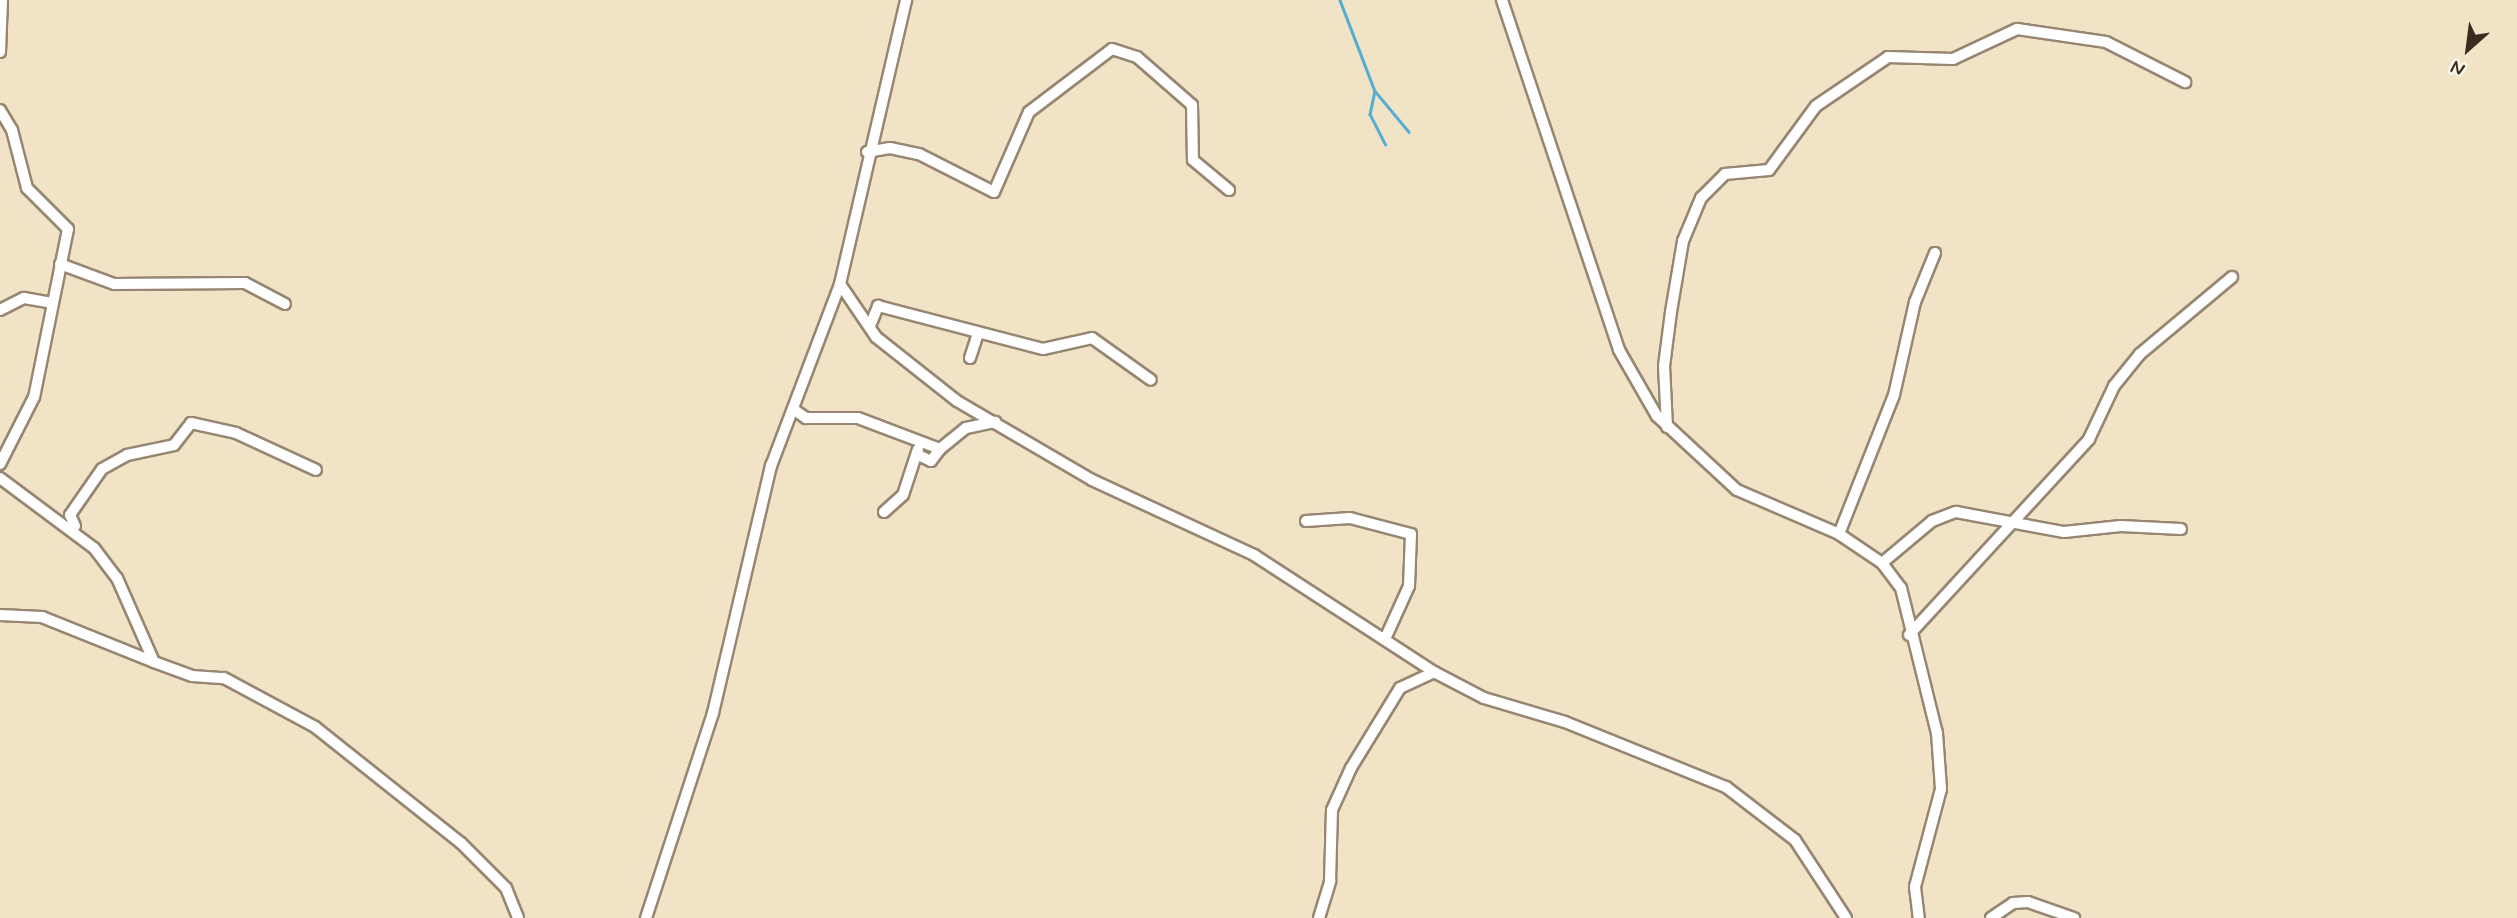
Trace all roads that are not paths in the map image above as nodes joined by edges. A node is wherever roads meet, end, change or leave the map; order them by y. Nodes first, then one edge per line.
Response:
1 (2, 0) edge
2 (906, 0) edge
3 (1502, 0) edge
4 (0, 52) edge
5 (2185, 82) dead end
6 (0, 110) edge
7 (867, 152) junction
8 (1229, 190) dead end
9 (1936, 253) dead end
10 (60, 264) junction
11 (2232, 277) dead end
12 (840, 284) junction
13 (51, 303) junction
14 (285, 304) dead end
15 (853, 306) junction
16 (878, 306) junction
17 (0, 310) edge
18 (870, 326) junction
19 (978, 333) junction
20 (971, 358) dead end
21 (1152, 380) dead end
22 (793, 409) junction
23 (806, 418) junction
24 (789, 421) junction
25 (999, 422) junction
26 (1667, 427) junction
27 (918, 450) junction
28 (0, 464) edge
29 (316, 470) dead end
30 (0, 478) edge
31 (884, 512) dead end
32 (1306, 520) dead end
33 (2012, 524) junction
34 (76, 529) junction
35 (2181, 529) dead end
36 (1839, 534) junction
37 (1882, 563) junction
38 (0, 615) edge
39 (1909, 635) junction
40 (1385, 639) junction
41 (153, 662) junction
42 (1434, 672) junction
43 (517, 918) edge
44 (646, 918) edge
45 (1319, 918) edge
46 (1846, 918) edge
47 (1919, 918) edge
48 (1991, 918) edge
49 (2074, 918) edge

1 - 4 street
2 - 7 street
3 - 26 street
5 - 26 street
6 - 10 street
7 - 8 street
7 - 12 street
9 - 36 street
10 - 13 street
10 - 14 street
11 - 33 street
12 - 15 street
12 - 22 street
13 - 17 street
13 - 28 street
15 - 16 street
15 - 18 street
16 - 18 street
16 - 19 street
18 - 25 street
19 - 20 street
19 - 21 street
22 - 23 street
22 - 24 street
23 - 24 street
23 - 27 street
24 - 44 street
25 - 27 street
25 - 40 street
26 - 36 street
27 - 31 street
29 - 34 street
30 - 34 street
32 - 40 street
33 - 35 street
33 - 37 street
33 - 39 street
34 - 41 street
36 - 37 street
37 - 39 street
38 - 41 street
39 - 47 street
40 - 42 street
41 - 43 street
42 - 45 street
42 - 46 street
48 - 49 street

